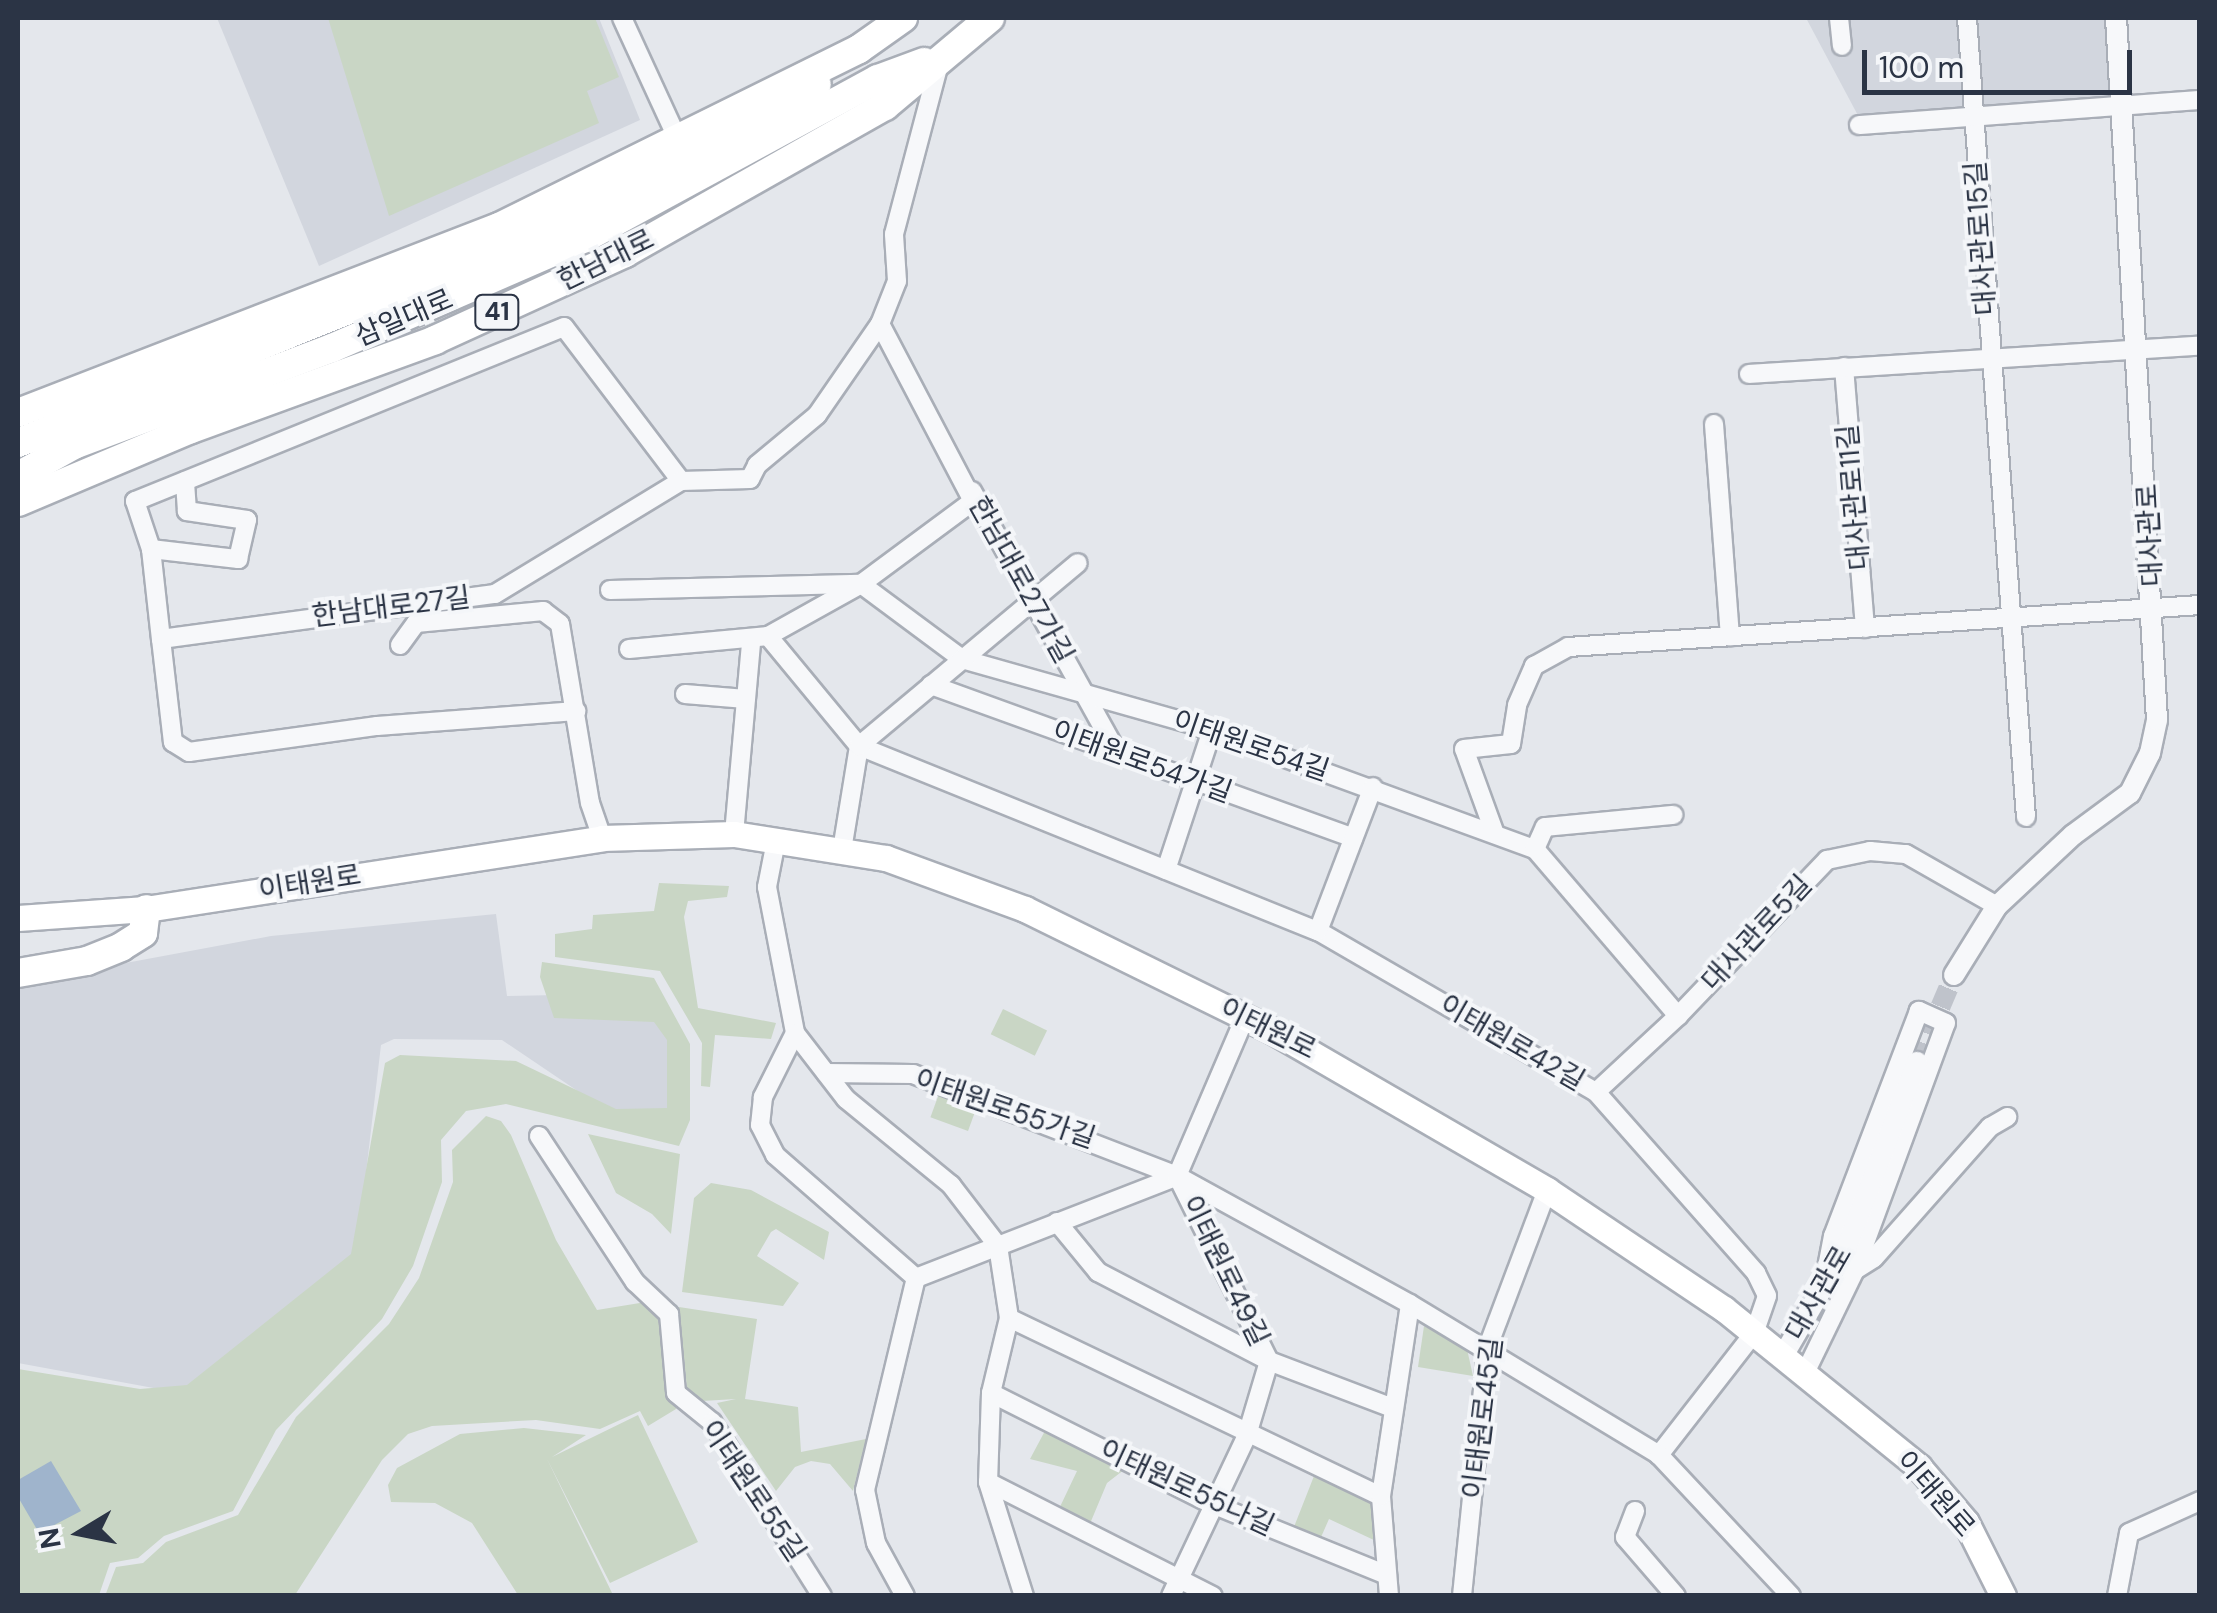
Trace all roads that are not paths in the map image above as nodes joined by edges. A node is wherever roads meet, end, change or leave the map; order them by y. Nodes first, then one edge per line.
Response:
1 (622, 18) edge
2 (990, 18) edge
3 (1839, 18) edge
4 (1967, 18) edge
5 (2116, 18) edge
6 (892, 21) edge
7 (1842, 46) dead end
8 (859, 49) junction
9 (941, 55) junction
10 (2200, 100) edge
11 (2124, 106) junction
12 (1974, 118) junction
13 (1859, 126) dead end
14 (679, 142) junction
15 (880, 324) junction
16 (327, 336) junction
17 (2200, 346) edge
18 (2138, 350) junction
19 (1988, 358) junction
20 (1844, 367) junction
21 (1749, 374) dead end
22 (926, 407) junction
23 (18, 413) edge
24 (1714, 424) dead end
25 (18, 443) edge
26 (18, 476) edge
27 (185, 480) junction
28 (681, 481) junction
29 (18, 502) edge
30 (151, 549) junction
31 (1078, 563) dead end
32 (861, 584) junction
33 (610, 590) dead end
34 (1033, 601) junction
35 (2200, 605) edge
36 (2154, 609) junction
37 (2008, 618) junction
38 (1864, 628) junction
39 (1730, 636) junction
40 (161, 638) junction
41 (760, 640) junction
42 (400, 645) dead end
43 (629, 649) dead end
44 (962, 659) junction
45 (931, 685) junction
46 (1084, 693) junction
47 (685, 694) dead end
48 (746, 699) junction
49 (576, 711) junction
50 (1212, 730) junction
51 (860, 746) junction
52 (1117, 753) junction
53 (1195, 781) junction
54 (1373, 787) junction
55 (1672, 815) dead end
56 (2026, 816) dead end
57 (734, 834) junction
58 (1495, 834) junction
59 (602, 838) junction
60 (1353, 838) junction
61 (776, 841) junction
62 (1535, 849) junction
63 (842, 850) junction
64 (1166, 870) junction
65 (1997, 906) junction
66 (146, 909) junction
67 (18, 918) edge
68 (1318, 931) junction
69 (18, 973) edge
70 (1954, 975) tunnel mouth
71 (1678, 1016) junction
72 (1245, 1017) junction
73 (795, 1033) junction
74 (1917, 1062) tunnel mouth
75 (826, 1073) junction
76 (1596, 1092) junction
77 (2007, 1117) dead end
78 (539, 1136) dead end
79 (1177, 1176) junction
80 (1547, 1190) junction
81 (1057, 1222) junction
82 (998, 1246) junction
83 (1854, 1270) junction
84 (916, 1278) junction
85 (1825, 1279) junction
86 (1410, 1304) junction
87 (1009, 1318) junction
88 (1754, 1333) junction
89 (1487, 1349) junction
90 (1783, 1356) junction
91 (1269, 1360) junction
92 (1805, 1373) junction
93 (992, 1392) junction
94 (1393, 1408) junction
95 (1247, 1435) junction
96 (1659, 1456) junction
97 (988, 1482) junction
98 (1381, 1496) junction
99 (2200, 1502) edge
100 (1212, 1504) junction
101 (1636, 1512) dead end
102 (1386, 1576) junction
103 (1180, 1578) junction
104 (822, 1596) edge
105 (905, 1596) edge
106 (1024, 1596) edge
107 (1171, 1596) edge
108 (1213, 1596) edge
109 (1390, 1596) edge
110 (1462, 1596) edge
111 (1676, 1596) edge
112 (1791, 1596) edge
113 (2003, 1596) edge
114 (2117, 1596) edge

1 - 14 street
2 - 9 main road, 한남대로 / 41
3 - 7 street
4 - 12 street, 대사관로15길
5 - 11 street, 대사관로
6 - 8 main road
8 - 14 main road
8 - 16 main road, 삼일대로
9 - 15 street
9 - 16 main road, 삼일대로
9 - 29 main road, 한남대로 / 41
10 - 11 street
11 - 12 street
11 - 18 street, 대사관로
12 - 13 street
12 - 19 street, 대사관로15길
14 - 23 main road
15 - 22 street, 한남대로27가길
15 - 28 street
16 - 25 main road, 삼일대로
16 - 26 main road, 삼일대로
17 - 18 street
18 - 19 street
18 - 36 street, 대사관로
19 - 20 street
19 - 37 street
20 - 21 street
20 - 38 street, 대사관로11길
22 - 32 street, 한남대로27가길
22 - 34 street, 한남대로27가길
24 - 39 street
27 - 28 street
27 - 30 street
27 - 30 street
28 - 40 street, 한남대로27길
30 - 40 street
31 - 34 street
32 - 33 street
32 - 41 street, 한남대로27가길
32 - 44 street
34 - 44 street
34 - 46 street, 한남대로27가길
35 - 36 street
36 - 37 street
36 - 65 street, 대사관로
37 - 38 street
37 - 56 street
38 - 39 street
39 - 58 street
40 - 49 street
41 - 43 street, 한남대로27가길
41 - 48 street
41 - 51 street
42 - 49 street
44 - 45 street
44 - 46 street, 이태원로54길
45 - 51 street
45 - 52 street, 이태원로54가길
46 - 50 street, 이태원로54길
46 - 52 street, 한남대로27가길
47 - 48 street
48 - 57 street
49 - 59 street
50 - 53 street
50 - 54 street, 이태원로54길
51 - 63 street
51 - 64 street, 이태원로42길
52 - 53 street, 이태원로54가길
53 - 60 street, 이태원로54가길
53 - 64 street
54 - 58 street, 이태원로54길
54 - 60 street
55 - 62 street
57 - 59 main road, 이태원로
57 - 61 main road, 이태원로
58 - 62 street, 이태원로54길
59 - 66 main road, 이태원로
60 - 68 street
61 - 63 main road, 이태원로
61 - 73 street
62 - 71 street, 이태원로54길
63 - 72 main road, 이태원로
64 - 68 street, 이태원로42길
65 - 70 street, 대사관로
65 - 71 street, 대사관로5길
66 - 67 main road, 이태원로
66 - 69 main road
68 - 76 street, 이태원로42길
71 - 76 street, 대사관로5길
72 - 79 street, 이태원로49길
72 - 80 main road, 이태원로
73 - 75 street
73 - 84 street
74 - 85 street, 대사관로
75 - 79 street, 이태원로55가길
75 - 82 street
76 - 88 street, 이태원로42길
77 - 83 street
78 - 104 street, 이태원로55길
79 - 81 street
79 - 86 street, 이태원로55가길
79 - 91 street, 이태원로49길
80 - 88 main road, 이태원로
80 - 89 street, 이태원로45길
81 - 82 street
81 - 91 street, 이태원로49길
82 - 84 street
82 - 87 street
83 - 85 street
83 - 92 street
84 - 105 street
85 - 90 street, 대사관로
86 - 89 street, 이태원로55가길
86 - 94 street
87 - 93 street
87 - 95 street
88 - 90 main road, 이태원로
88 - 96 street
89 - 96 street
89 - 110 street, 이태원로45길
90 - 92 main road, 이태원로
91 - 94 street, 이태원로49길
91 - 95 street, 이태원로49길
92 - 113 main road, 이태원로
93 - 97 street
93 - 100 street, 이태원로55나길
94 - 98 street
95 - 98 street
95 - 100 street, 이태원로49길
96 - 112 street
97 - 103 street
97 - 106 street
98 - 102 street
99 - 114 street
100 - 102 street, 이태원로55나길
100 - 103 street, 이태원로49길
101 - 111 street
102 - 109 street
103 - 107 street, 이태원로49길
103 - 108 street

